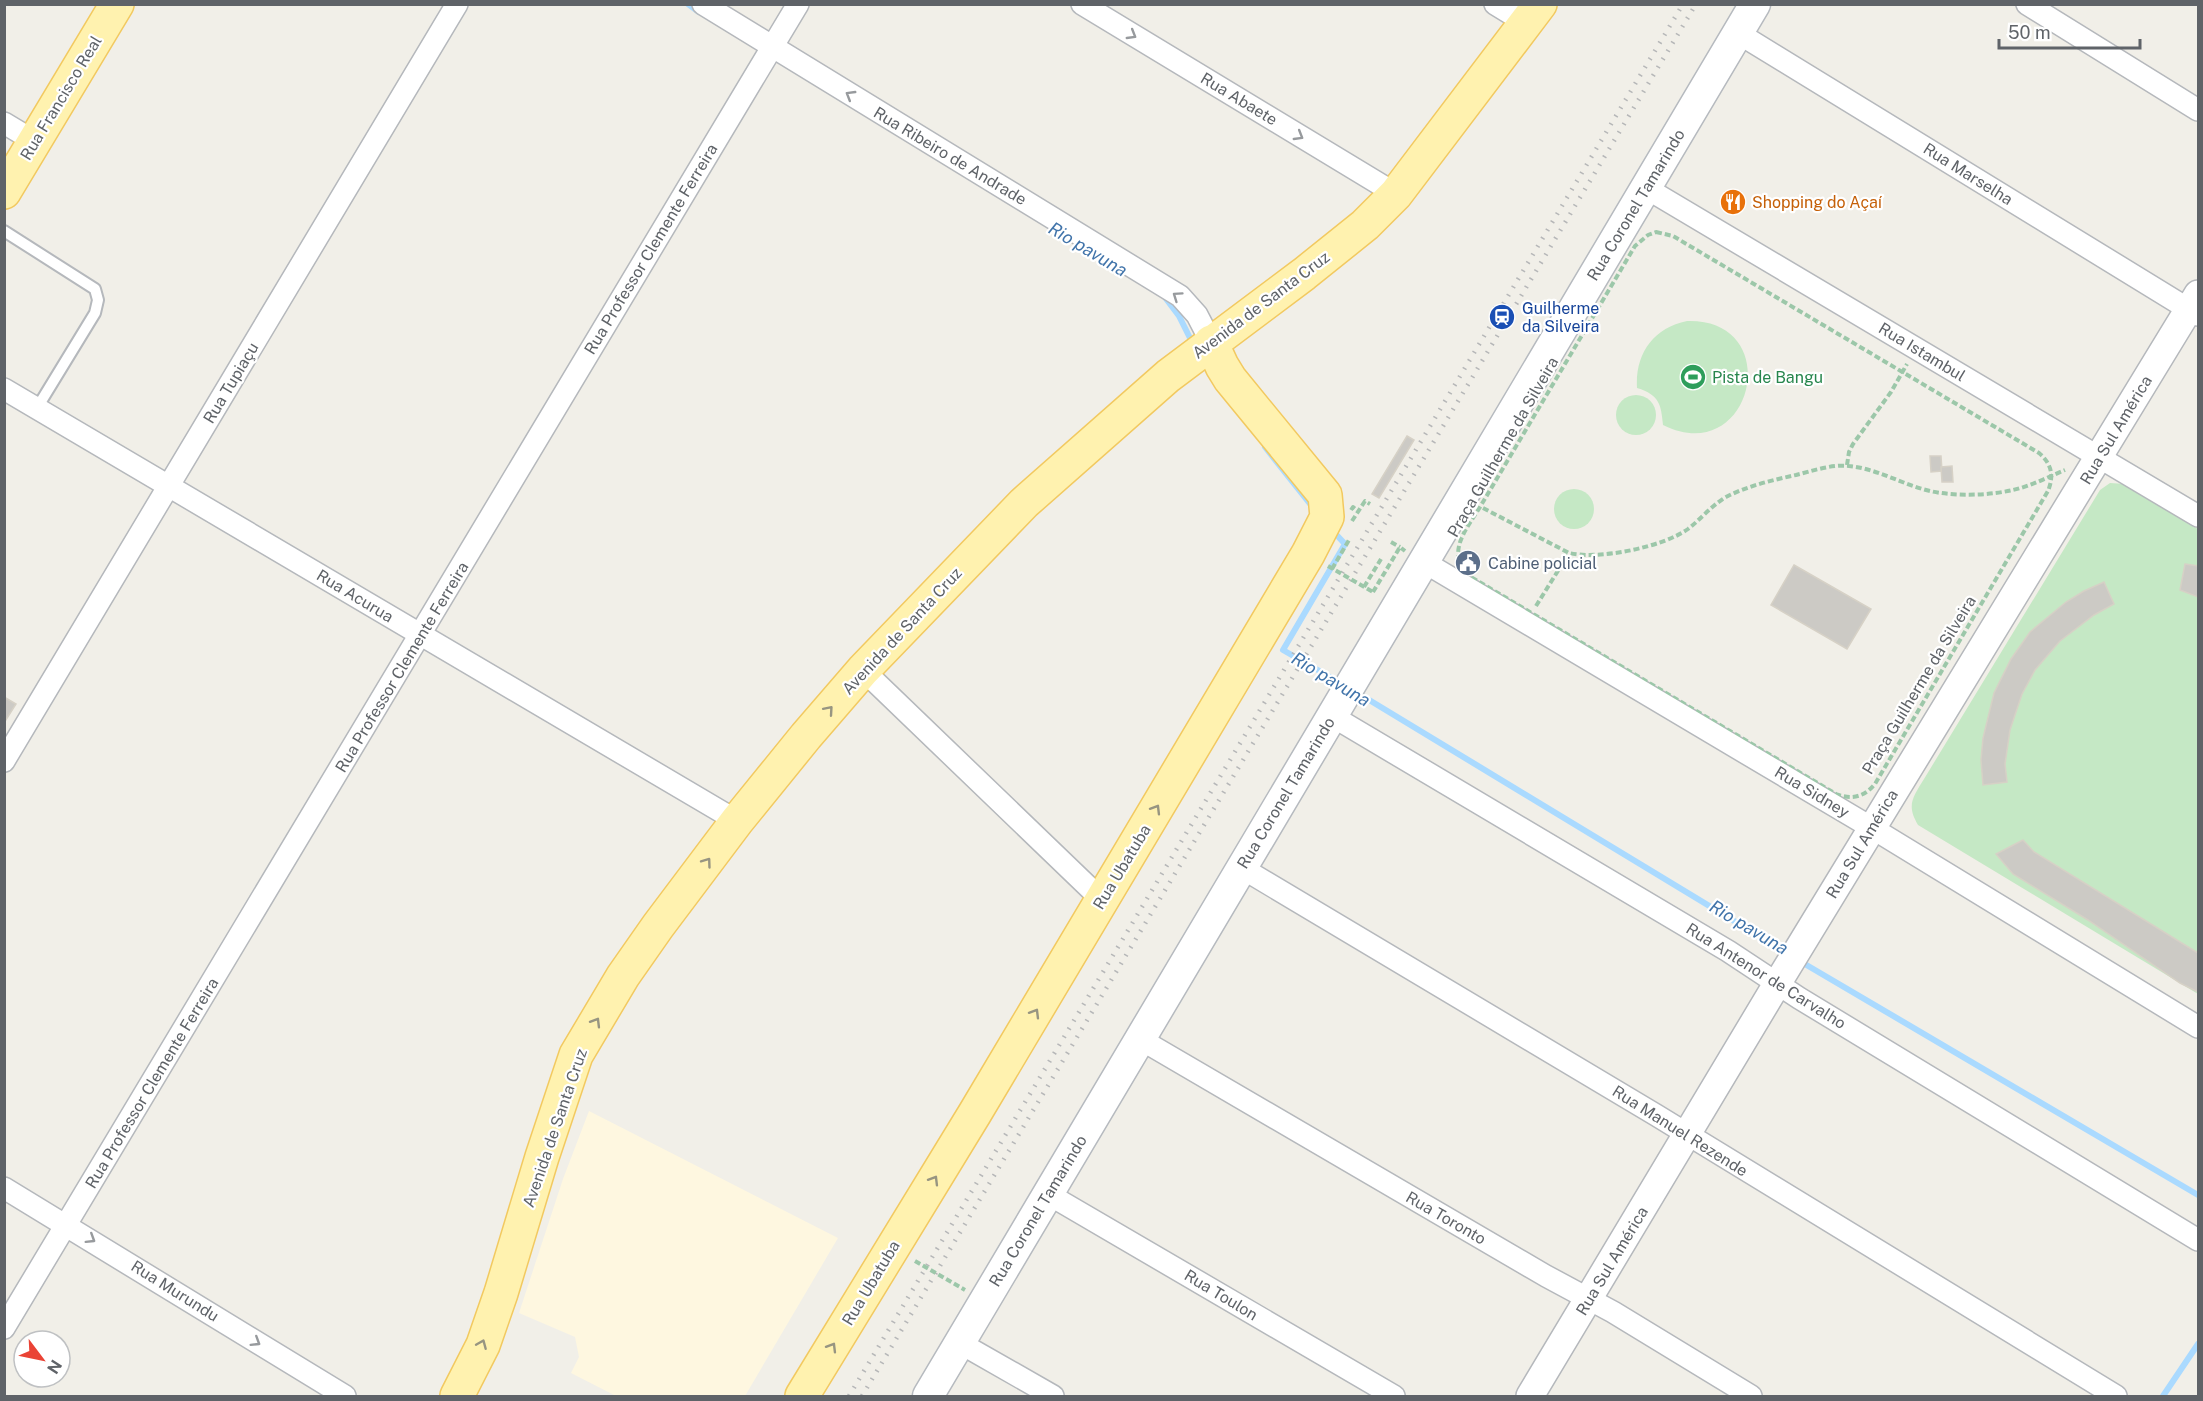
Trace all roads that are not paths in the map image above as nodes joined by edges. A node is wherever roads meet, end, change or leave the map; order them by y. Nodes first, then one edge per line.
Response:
1 (117, 4) edge
2 (457, 4) edge
3 (703, 4) edge
4 (798, 4) edge
5 (1082, 4) edge
6 (1496, 4) edge
7 (1755, 4) edge
8 (2027, 4) edge
9 (1533, 14) edge
10 (1738, 33) junction
11 (769, 52) junction
12 (2199, 110) edge
13 (4, 123) edge
14 (34, 141) junction
15 (1646, 188) junction
16 (4, 192) edge
17 (1396, 194) junction
18 (4, 231) edge
19 (2196, 306) edge
20 (1211, 342) junction
21 (4, 389) edge
22 (37, 408) junction
23 (2099, 457) junction
24 (170, 486) junction
25 (2199, 516) edge
26 (1412, 555) junction
27 (421, 636) junction
28 (863, 670) junction
29 (1332, 716) junction
30 (4, 761) edge
31 (737, 821) junction
32 (1872, 828) junction
33 (1242, 868) junction
34 (1102, 900) junction
35 (1777, 984) junction
36 (2199, 1027) edge
37 (1140, 1039) junction
38 (1688, 1135) junction
39 (4, 1188) edge
40 (1048, 1194) junction
41 (67, 1225) junction
42 (2199, 1240) edge
43 (1588, 1300) junction
44 (4, 1328) edge
45 (960, 1343) junction
46 (345, 1396) edge
47 (457, 1396) edge
48 (802, 1396) edge
49 (928, 1396) edge
50 (1053, 1396) edge
51 (1394, 1396) edge
52 (1530, 1396) edge
53 (1751, 1396) edge
54 (2116, 1396) edge

1 - 14 main road, Rua Francisco Real
2 - 24 street, Rua Tupiaçu
3 - 11 street, Rua Ribeiro de Andrade
4 - 11 street, Rua Professor Clemente Ferreira
5 -> 17 street, Rua Abaete
6 - 9 street
7 - 10 main road, Rua Coronel Tamarindo
8 - 12 street
9 - 17 main road, Avenida de Santa Cruz
10 - 15 main road, Rua Coronel Tamarindo
10 - 19 street, Rua Marselha
20 -> 11 street, Rua Ribeiro de Andrade
11 - 27 street, Rua Professor Clemente Ferreira
13 - 14 street
14 - 16 main road, Rua Francisco Real
15 - 23 street, Rua Istambul
15 - 26 main road, Rua Coronel Tamarindo
17 - 20 main road, Avenida de Santa Cruz
18 - 22 lane
19 - 23 street, Rua Sul América
20 - 28 main road, Avenida de Santa Cruz
34 -> 20 main road, Rua Ubatuba
21 - 22 street, Rua Acurua
22 - 24 street, Rua Acurua
23 - 25 street, Rua Istambul
23 - 32 street, Rua Sul América
24 - 27 street, Rua Acurua
24 - 30 street, Rua Tupiaçu
26 - 29 main road, Rua Coronel Tamarindo
26 - 32 street, Rua Sidney
27 - 31 street, Rua Acurua
27 - 41 street, Rua Professor Clemente Ferreira
31 -> 28 main road, Avenida de Santa Cruz
28 - 34 street
29 - 33 main road, Rua Coronel Tamarindo
29 - 35 street, Rua Antenor de Carvalho
47 -> 31 main road, Avenida de Santa Cruz
32 - 35 street, Rua Sul América
32 - 36 street, Rua Sidney
33 - 37 main road, Rua Coronel Tamarindo
33 - 38 street, Rua Manuel Rezende
48 -> 34 main road, Rua Ubatuba
35 - 38 street, Rua Sul América
35 - 42 street, Rua Antenor de Carvalho
37 - 40 main road, Rua Coronel Tamarindo
37 - 43 street, Rua Toronto
38 - 43 street, Rua Sul América
38 - 54 street, Rua Manuel Rezende
39 - 41 street, Rua Murundu
40 - 45 main road, Rua Coronel Tamarindo
40 - 51 street, Rua Toulon
41 - 44 street, Rua Professor Clemente Ferreira
41 -> 46 street, Rua Murundu
43 - 52 street, Rua Sul América
43 - 53 street, Rua Toronto
45 - 49 main road, Rua Coronel Tamarindo
45 - 50 street

